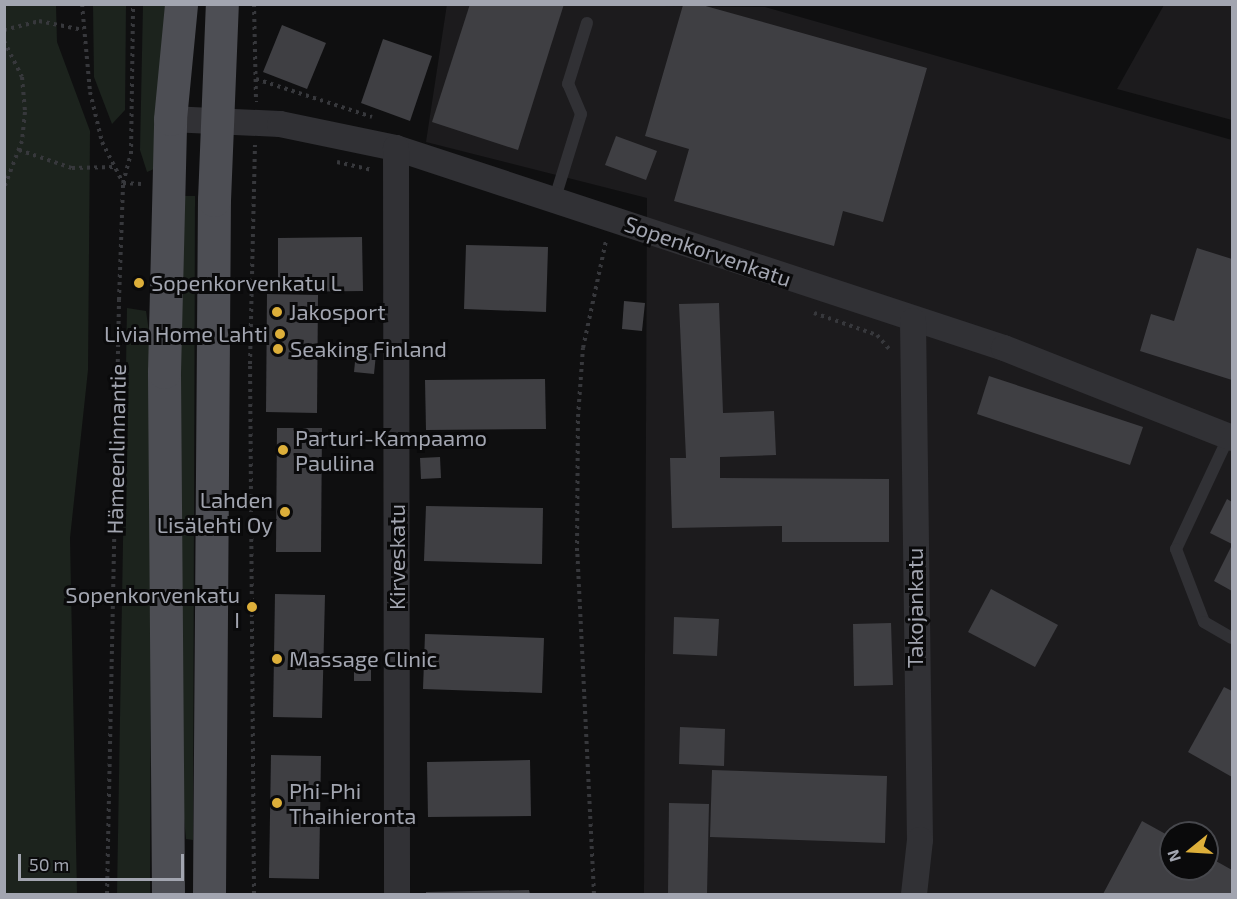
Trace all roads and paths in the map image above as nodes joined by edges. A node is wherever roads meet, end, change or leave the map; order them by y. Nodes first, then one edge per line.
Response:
1 (82, 4) edge
2 (133, 4) edge
3 (181, 4) edge
4 (222, 4) edge
5 (255, 6) edge
6 (587, 23) dead end
7 (4, 30) edge
8 (83, 30) junction
9 (4, 41) edge
10 (170, 119) junction
11 (221, 122) junction
12 (255, 134) junction
13 (266, 147) dead end
14 (396, 148) junction
15 (19, 150) junction
16 (331, 161) dead end
17 (115, 167) junction
18 (397, 176) junction
19 (123, 183) junction
20 (167, 185) junction
21 (215, 187) junction
22 (4, 188) edge
23 (252, 188) junction
24 (555, 198) junction
25 (595, 237) dead end
26 (606, 240) junction
27 (617, 244) dead end
28 (809, 311) dead end
29 (913, 321) junction
30 (892, 354) dead end
31 (1231, 437) edge
32 (1233, 638) edge
33 (107, 894) edge
34 (168, 894) edge
35 (209, 894) edge
36 (254, 894) edge
37 (397, 894) edge
38 (594, 894) edge
39 (914, 894) edge

1 - 8 path
2 - 19 path, Hämeenlinnantie
3 - 10 main road, Hämeenlinnantie
4 - 11 main road
5 - 12 path
6 - 24 lane
7 - 8 path
8 - 17 path
9 - 15 path
10 - 11 street, Sopenkorvenkatu
10 - 20 main road, Hämeenlinnantie
11 - 12 street, Sopenkorvenkatu
11 - 21 main road
12 - 13 path
12 - 14 street, Sopenkorvenkatu
12 - 23 path
14 - 18 street, Kirveskatu
14 - 24 street, Sopenkorvenkatu
15 - 17 path
15 - 22 path
16 - 18 path
17 - 19 path
18 - 37 street, Kirveskatu
19 - 20 path
19 - 33 path, Hämeenlinnantie
20 - 34 main road, Hämeenlinnantie
21 - 23 path
21 - 35 main road
23 - 36 path
24 - 29 street, Sopenkorvenkatu
25 - 26 path
26 - 27 path
26 - 38 path
28 - 30 path
29 - 31 street, Sopenkorvenkatu
29 - 39 street, Takojankatu
31 - 32 lane

